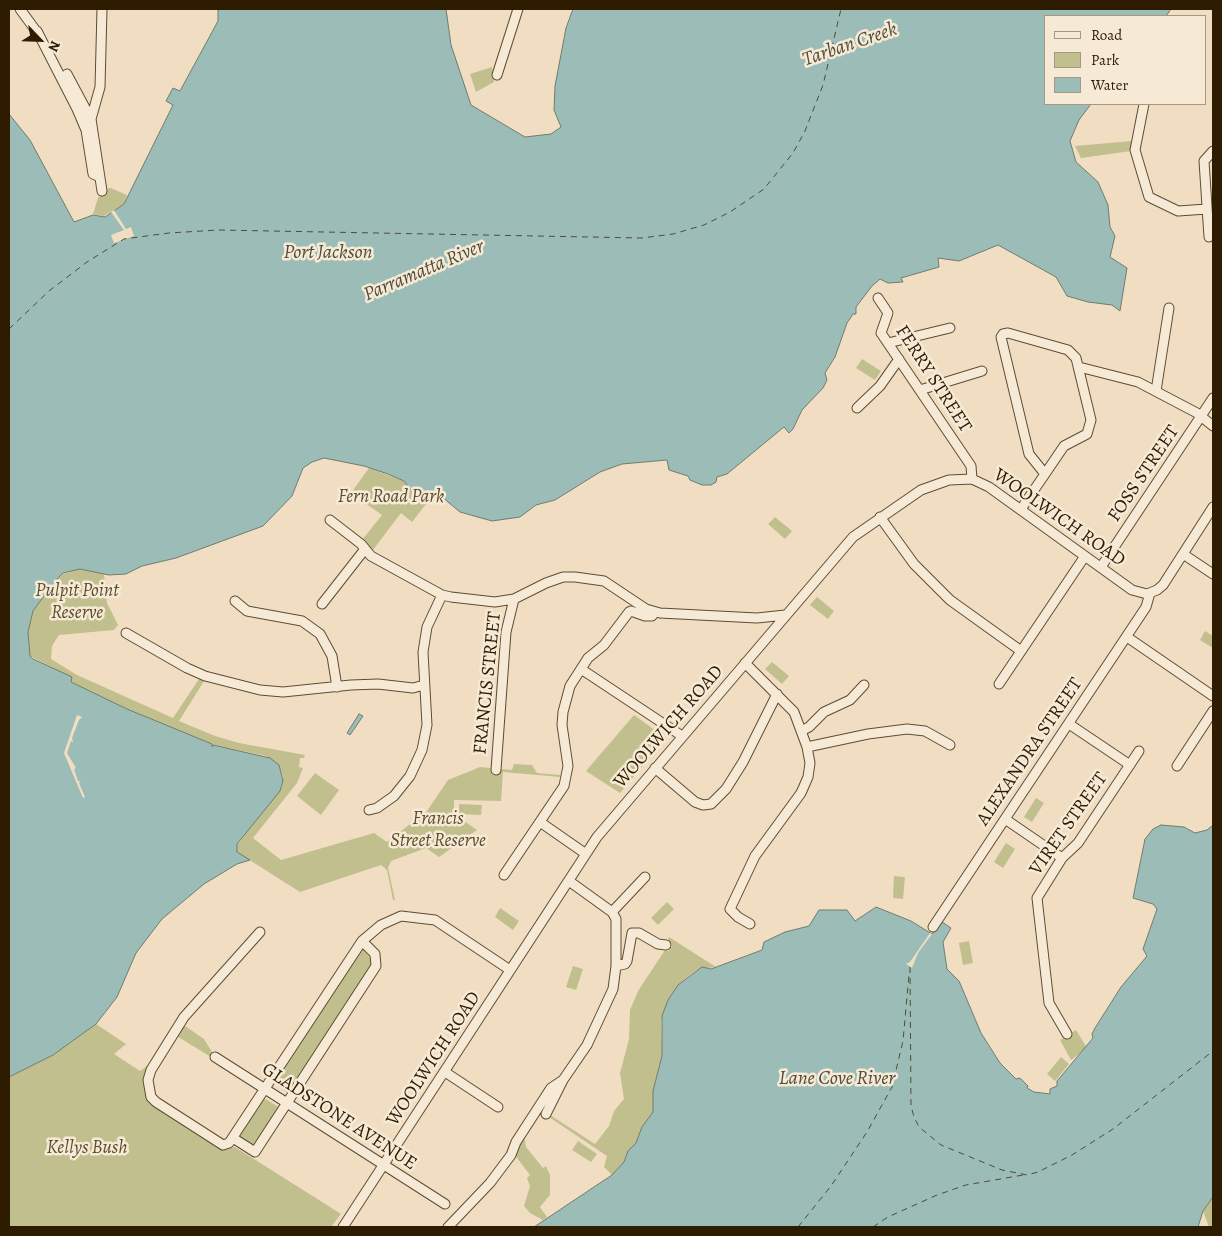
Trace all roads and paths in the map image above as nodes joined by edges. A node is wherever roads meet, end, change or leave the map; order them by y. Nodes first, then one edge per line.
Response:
1 (20, 9) edge
2 (102, 9) edge
3 (518, 9) edge
4 (37, 31) junction
5 (497, 75) dead end
6 (1144, 105) edge
7 (91, 119) junction
8 (1213, 150) edge
9 (100, 177) junction
10 (102, 191) dead end
11 (1207, 209) junction
12 (1209, 236) dead end
13 (878, 298) dead end
14 (1169, 308) dead end
15 (950, 328) dead end
16 (888, 343) junction
17 (899, 359) junction
18 (1079, 367) junction
19 (982, 371) dead end
20 (920, 390) junction
21 (1156, 391) junction
22 (1213, 398) edge
23 (857, 408) dead end
24 (1201, 416) junction
25 (1213, 426) edge
26 (1045, 474) junction
27 (972, 479) junction
28 (1213, 508) edge
29 (1021, 510) junction
30 (880, 517) junction
31 (330, 520) dead end
32 (365, 548) junction
33 (1183, 554) junction
34 (1085, 556) junction
35 (1101, 567) junction
36 (1213, 574) edge
37 (1150, 593) junction
38 (442, 595) junction
39 (514, 599) junction
40 (235, 601) dead end
41 (322, 604) dead end
42 (655, 612) junction
43 (785, 615) junction
44 (126, 633) dead end
45 (1126, 636) junction
46 (1021, 651) junction
47 (745, 663) junction
48 (581, 668) junction
49 (999, 684) dead end
50 (424, 685) junction
51 (864, 686) dead end
52 (337, 687) junction
53 (777, 694) junction
54 (1213, 696) edge
55 (1213, 711) edge
56 (1068, 724) junction
57 (801, 731) junction
58 (682, 736) junction
59 (950, 745) dead end
60 (807, 747) junction
61 (1139, 751) dead end
62 (1130, 765) junction
63 (1177, 766) dead end
64 (655, 768) junction
65 (496, 770) dead end
66 (1005, 819) junction
67 (540, 822) junction
68 (586, 854) junction
69 (1062, 858) junction
70 (504, 875) dead end
71 (645, 877) dead end
72 (569, 881) junction
73 (612, 912) junction
74 (750, 924) dead end
75 (933, 927) dead end
76 (260, 932) dead end
77 (362, 940) junction
78 (666, 945) dead end
79 (616, 966) junction
80 (510, 970) junction
81 (1067, 1034) dead end
82 (215, 1057) dead end
83 (445, 1072) junction
84 (563, 1080) junction
85 (265, 1089) junction
86 (286, 1103) junction
87 (498, 1107) dead end
88 (546, 1114) dead end
89 (231, 1140) junction
90 (384, 1166) junction
91 (444, 1204) dead end
92 (343, 1227) edge
93 (448, 1227) edge

1 - 4 street
2 - 7 street
3 - 5 street
4 - 7 street
4 - 9 street
6 - 11 street
7 - 9 street
8 - 11 street
9 - 10 street
11 - 12 street
13 - 16 street, FERRY STREET
14 - 21 street
15 - 16 street
16 - 17 street, FERRY STREET
17 - 20 street, FERRY STREET
17 - 23 street
18 - 21 street
18 - 26 street
18 - 26 street
19 - 20 street
20 - 27 street, FERRY STREET
21 - 24 street
22 - 24 street, FOSS STREET
24 - 25 street
24 - 35 street, FOSS STREET
26 - 29 street
27 - 29 street, WOOLWICH ROAD
27 - 30 street, WOOLWICH ROAD
28 - 33 street, ALEXANDRA STREET
29 - 34 street, WOOLWICH ROAD
30 - 43 street, WOOLWICH ROAD
30 - 46 street
31 - 32 street
32 - 38 street
32 - 41 street
33 - 36 street
33 - 37 street, ALEXANDRA STREET
34 - 35 street, WOOLWICH ROAD
34 - 46 street
35 - 37 street, WOOLWICH ROAD
37 - 45 street, ALEXANDRA STREET
38 - 39 street
38 - 50 street
39 - 42 street
39 - 65 street, FRANCIS STREET
40 - 52 street
42 - 43 street
42 - 48 street
43 - 47 street, WOOLWICH ROAD
44 - 52 street
45 - 54 street
45 - 56 street, ALEXANDRA STREET
46 - 49 street
47 - 53 street
47 - 58 street, WOOLWICH ROAD
48 - 58 street
48 - 67 street
50 - 50 street
50 - 52 street
51 - 57 street
53 - 57 street
53 - 64 street
55 - 63 street
56 - 62 street
56 - 66 street, ALEXANDRA STREET
57 - 60 street
58 - 64 street, WOOLWICH ROAD
59 - 60 street
60 - 74 street
61 - 62 street, VIRET STREET
62 - 69 street, VIRET STREET
64 - 68 street, WOOLWICH ROAD
66 - 69 street
66 - 75 street, ALEXANDRA STREET
67 - 68 street
67 - 70 street
68 - 72 street, WOOLWICH ROAD
69 - 81 street, VIRET STREET
71 - 73 street
72 - 73 street
72 - 80 street, WOOLWICH ROAD
73 - 79 street
76 - 89 street
77 - 80 street
77 - 85 street
77 - 86 street
78 - 79 street
79 - 84 street
80 - 83 street, WOOLWICH ROAD
82 - 85 street, GLADSTONE AVENUE
83 - 87 street
83 - 90 street, WOOLWICH ROAD
84 - 88 street
84 - 93 street
85 - 86 street, GLADSTONE AVENUE
85 - 89 street
86 - 89 street
86 - 90 street, GLADSTONE AVENUE
90 - 91 street, GLADSTONE AVENUE
90 - 92 street, WOOLWICH ROAD

